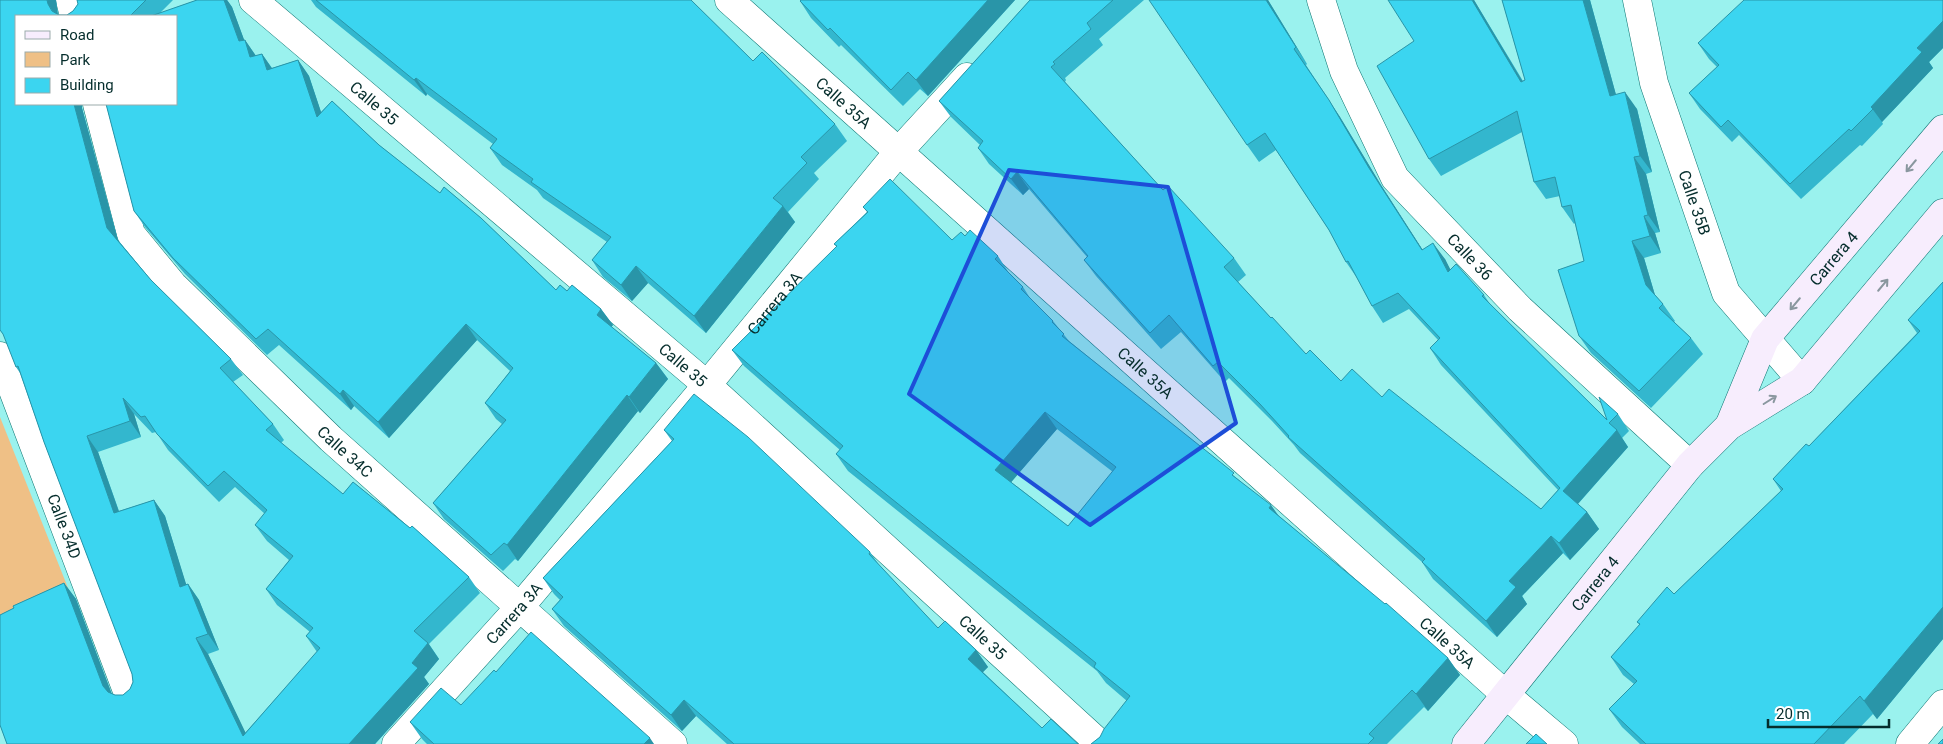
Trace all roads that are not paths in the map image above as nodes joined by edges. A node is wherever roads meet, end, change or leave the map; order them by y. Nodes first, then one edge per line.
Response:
1 (70, 0) edge
2 (253, 0) edge
3 (729, 0) edge
4 (1321, 0) edge
5 (1637, 0) edge
6 (74, 15) edge
7 (984, 58) edge
8 (97, 105) edge
9 (1938, 144) edge
10 (899, 151) junction
11 (1943, 213) edge
12 (1765, 339) junction
13 (0, 356) edge
14 (1802, 380) junction
15 (707, 385) junction
16 (1729, 426) junction
17 (1690, 465) junction
18 (519, 608) junction
19 (1506, 695) junction
20 (129, 696) edge
21 (1943, 704) edge
22 (396, 744) edge
23 (673, 744) edge
24 (1100, 744) edge
25 (1466, 744) edge
26 (1564, 744) edge
27 (1910, 744) edge

1 - 6 street
2 - 15 street, Calle 35
3 - 10 street, Calle 35A
4 - 17 street, Calle 36
5 - 12 street, Calle 35B
7 - 10 street, Carrera 3A
8 - 18 street, Calle 34C
9 -> 12 street, Carrera 4
10 - 15 street, Carrera 3A
10 - 19 street, Calle 35A
14 -> 11 street, Carrera 4
12 - 14 street, Calle 35B
12 - 16 street, Carrera 4
13 - 20 street, Calle 34D
16 -> 14 street, Carrera 4
15 - 18 street, Carrera 3A
15 - 24 street, Calle 35
16 - 17 street, Carrera 4
17 - 19 street, Carrera 4
18 - 22 street, Carrera 3A
18 - 23 street, Calle 34C
19 - 25 street, Carrera 4
19 - 26 street, Calle 35A
21 - 27 street

